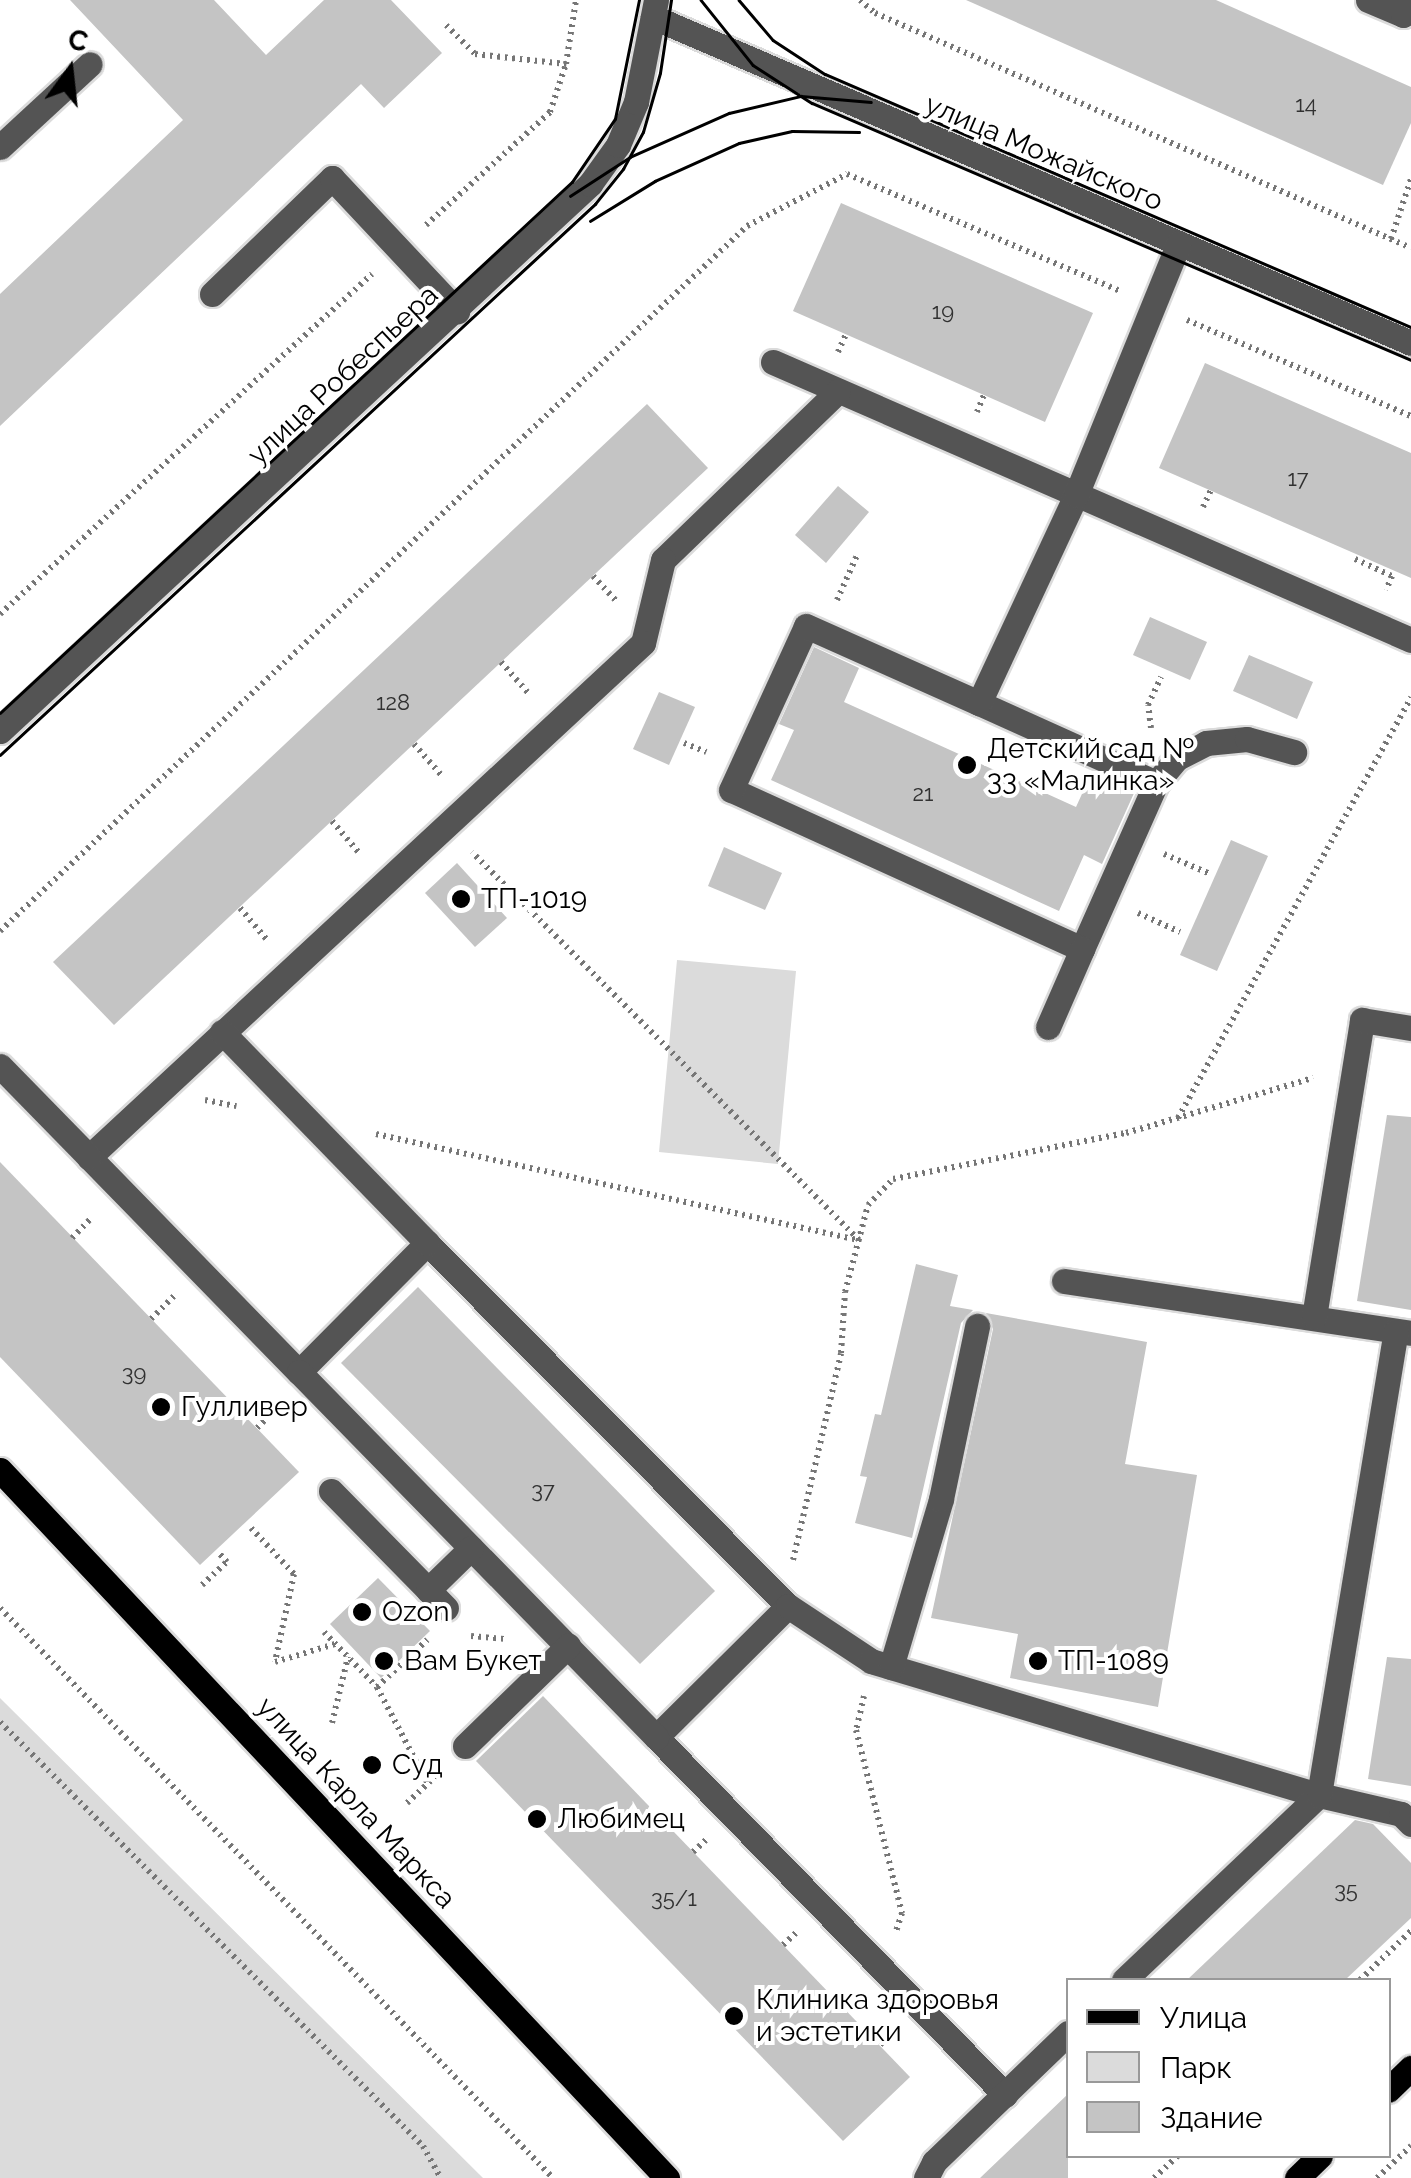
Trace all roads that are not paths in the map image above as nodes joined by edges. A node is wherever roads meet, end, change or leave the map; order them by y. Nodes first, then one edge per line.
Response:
1 (1368, 0) edge
2 (1403, 0) edge
3 (654, 9) edge
4 (90, 64) dead end
5 (0, 147) edge
6 (1179, 243) junction
7 (212, 294) dead end
8 (457, 311) junction
9 (1411, 343) edge
10 (774, 362) dead end
11 (838, 390) junction
12 (1076, 494) junction
13 (1411, 640) edge
14 (979, 703) junction
15 (0, 731) edge
16 (1294, 752) dead end
17 (1156, 782) junction
18 (1082, 948) junction
19 (1048, 1027) dead end
20 (1411, 1028) edge
21 (222, 1032) junction
22 (0, 1066) edge
23 (89, 1157) junction
24 (427, 1243) junction
25 (1064, 1281) dead end
26 (1314, 1318) junction
27 (977, 1326) dead end
28 (1404, 1332) edge
29 (299, 1372) junction
30 (0, 1470) edge
31 (331, 1491) dead end
32 (472, 1548) junction
33 (785, 1603) junction
34 (568, 1646) junction
35 (881, 1664) junction
36 (656, 1736) junction
37 (466, 1746) dead end
38 (1319, 1795) junction
39 (1411, 1824) edge
40 (1126, 1978) edge
41 (1066, 2036) edge
42 (1411, 2068) edge
43 (1391, 2087) edge
44 (1004, 2094) junction
45 (1318, 2158) edge
46 (667, 2178) edge
47 (926, 2178) edge
48 (1297, 2178) edge

1 - 2 street
3 - 6 street, улица Можайского
3 - 8 street, улица Робеспьера
4 - 5 street
6 - 9 street, улица Можайского
6 - 12 street
7 - 8 street
8 - 15 street, улица Робеспьера
10 - 11 street
11 - 12 street
11 - 21 street
12 - 13 street
12 - 14 street
14 - 17 street
14 - 18 street
16 - 17 street
17 - 18 street
18 - 19 street
20 - 26 street
21 - 23 street
21 - 24 street
22 - 23 street
23 - 29 street
24 - 29 street
24 - 33 street
25 - 26 street
26 - 28 street
27 - 35 street
28 - 38 street
29 - 32 street
30 - 46 main road, улица Карла Маркса
31 - 32 street
32 - 34 street
33 - 35 street
33 - 36 street
34 - 36 street
34 - 37 street
35 - 38 street
36 - 44 street
38 - 39 street
38 - 40 street
41 - 44 street
42 - 43 main road
44 - 47 street
45 - 48 main road

